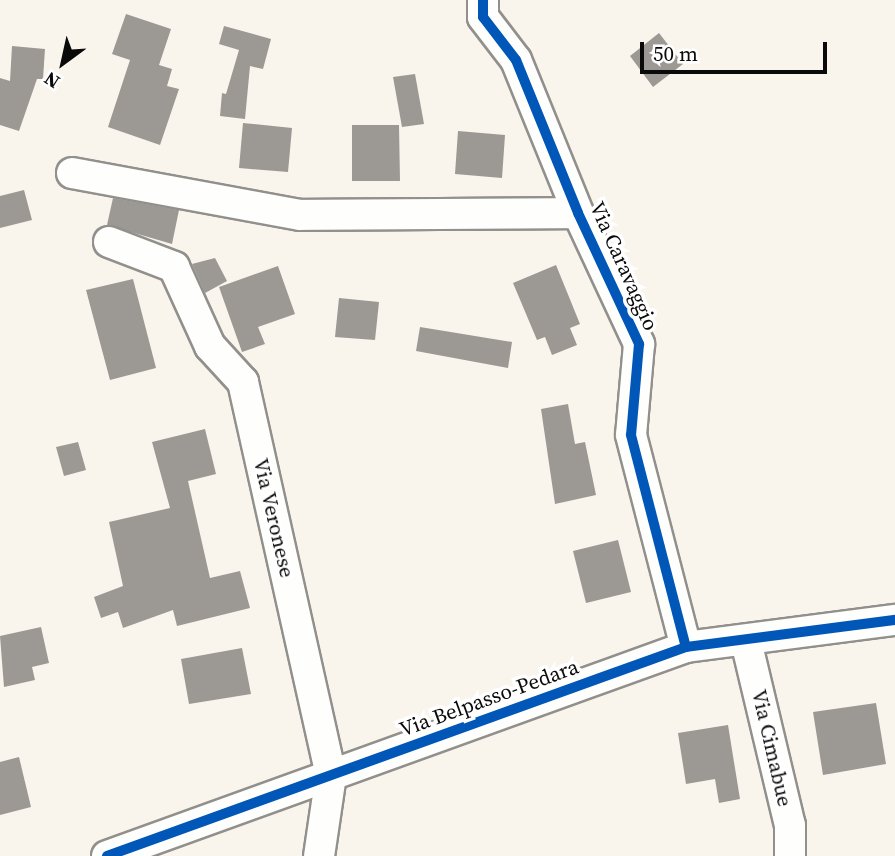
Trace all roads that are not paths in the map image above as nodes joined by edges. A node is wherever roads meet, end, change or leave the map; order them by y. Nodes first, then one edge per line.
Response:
1 (483, 0) edge
2 (72, 173) dead end
3 (578, 213) junction
4 (109, 242) dead end
5 (895, 620) edge
6 (747, 641) junction
7 (685, 648) junction
8 (331, 775) junction
9 (107, 856) edge
10 (319, 856) edge
11 (790, 856) edge

1 - 3 street, Via Caravaggio
2 - 3 street
3 - 7 street, Via Caravaggio
4 - 8 street, Via Veronese
5 - 6 street, Via Belpasso-Pedara
6 - 7 street, Via Belpasso-Pedara
6 - 11 street, Via Cimabue
7 - 8 street, Via Belpasso-Pedara
8 - 9 street, Via Belpasso-Pedara
8 - 10 street, Via Veronese

